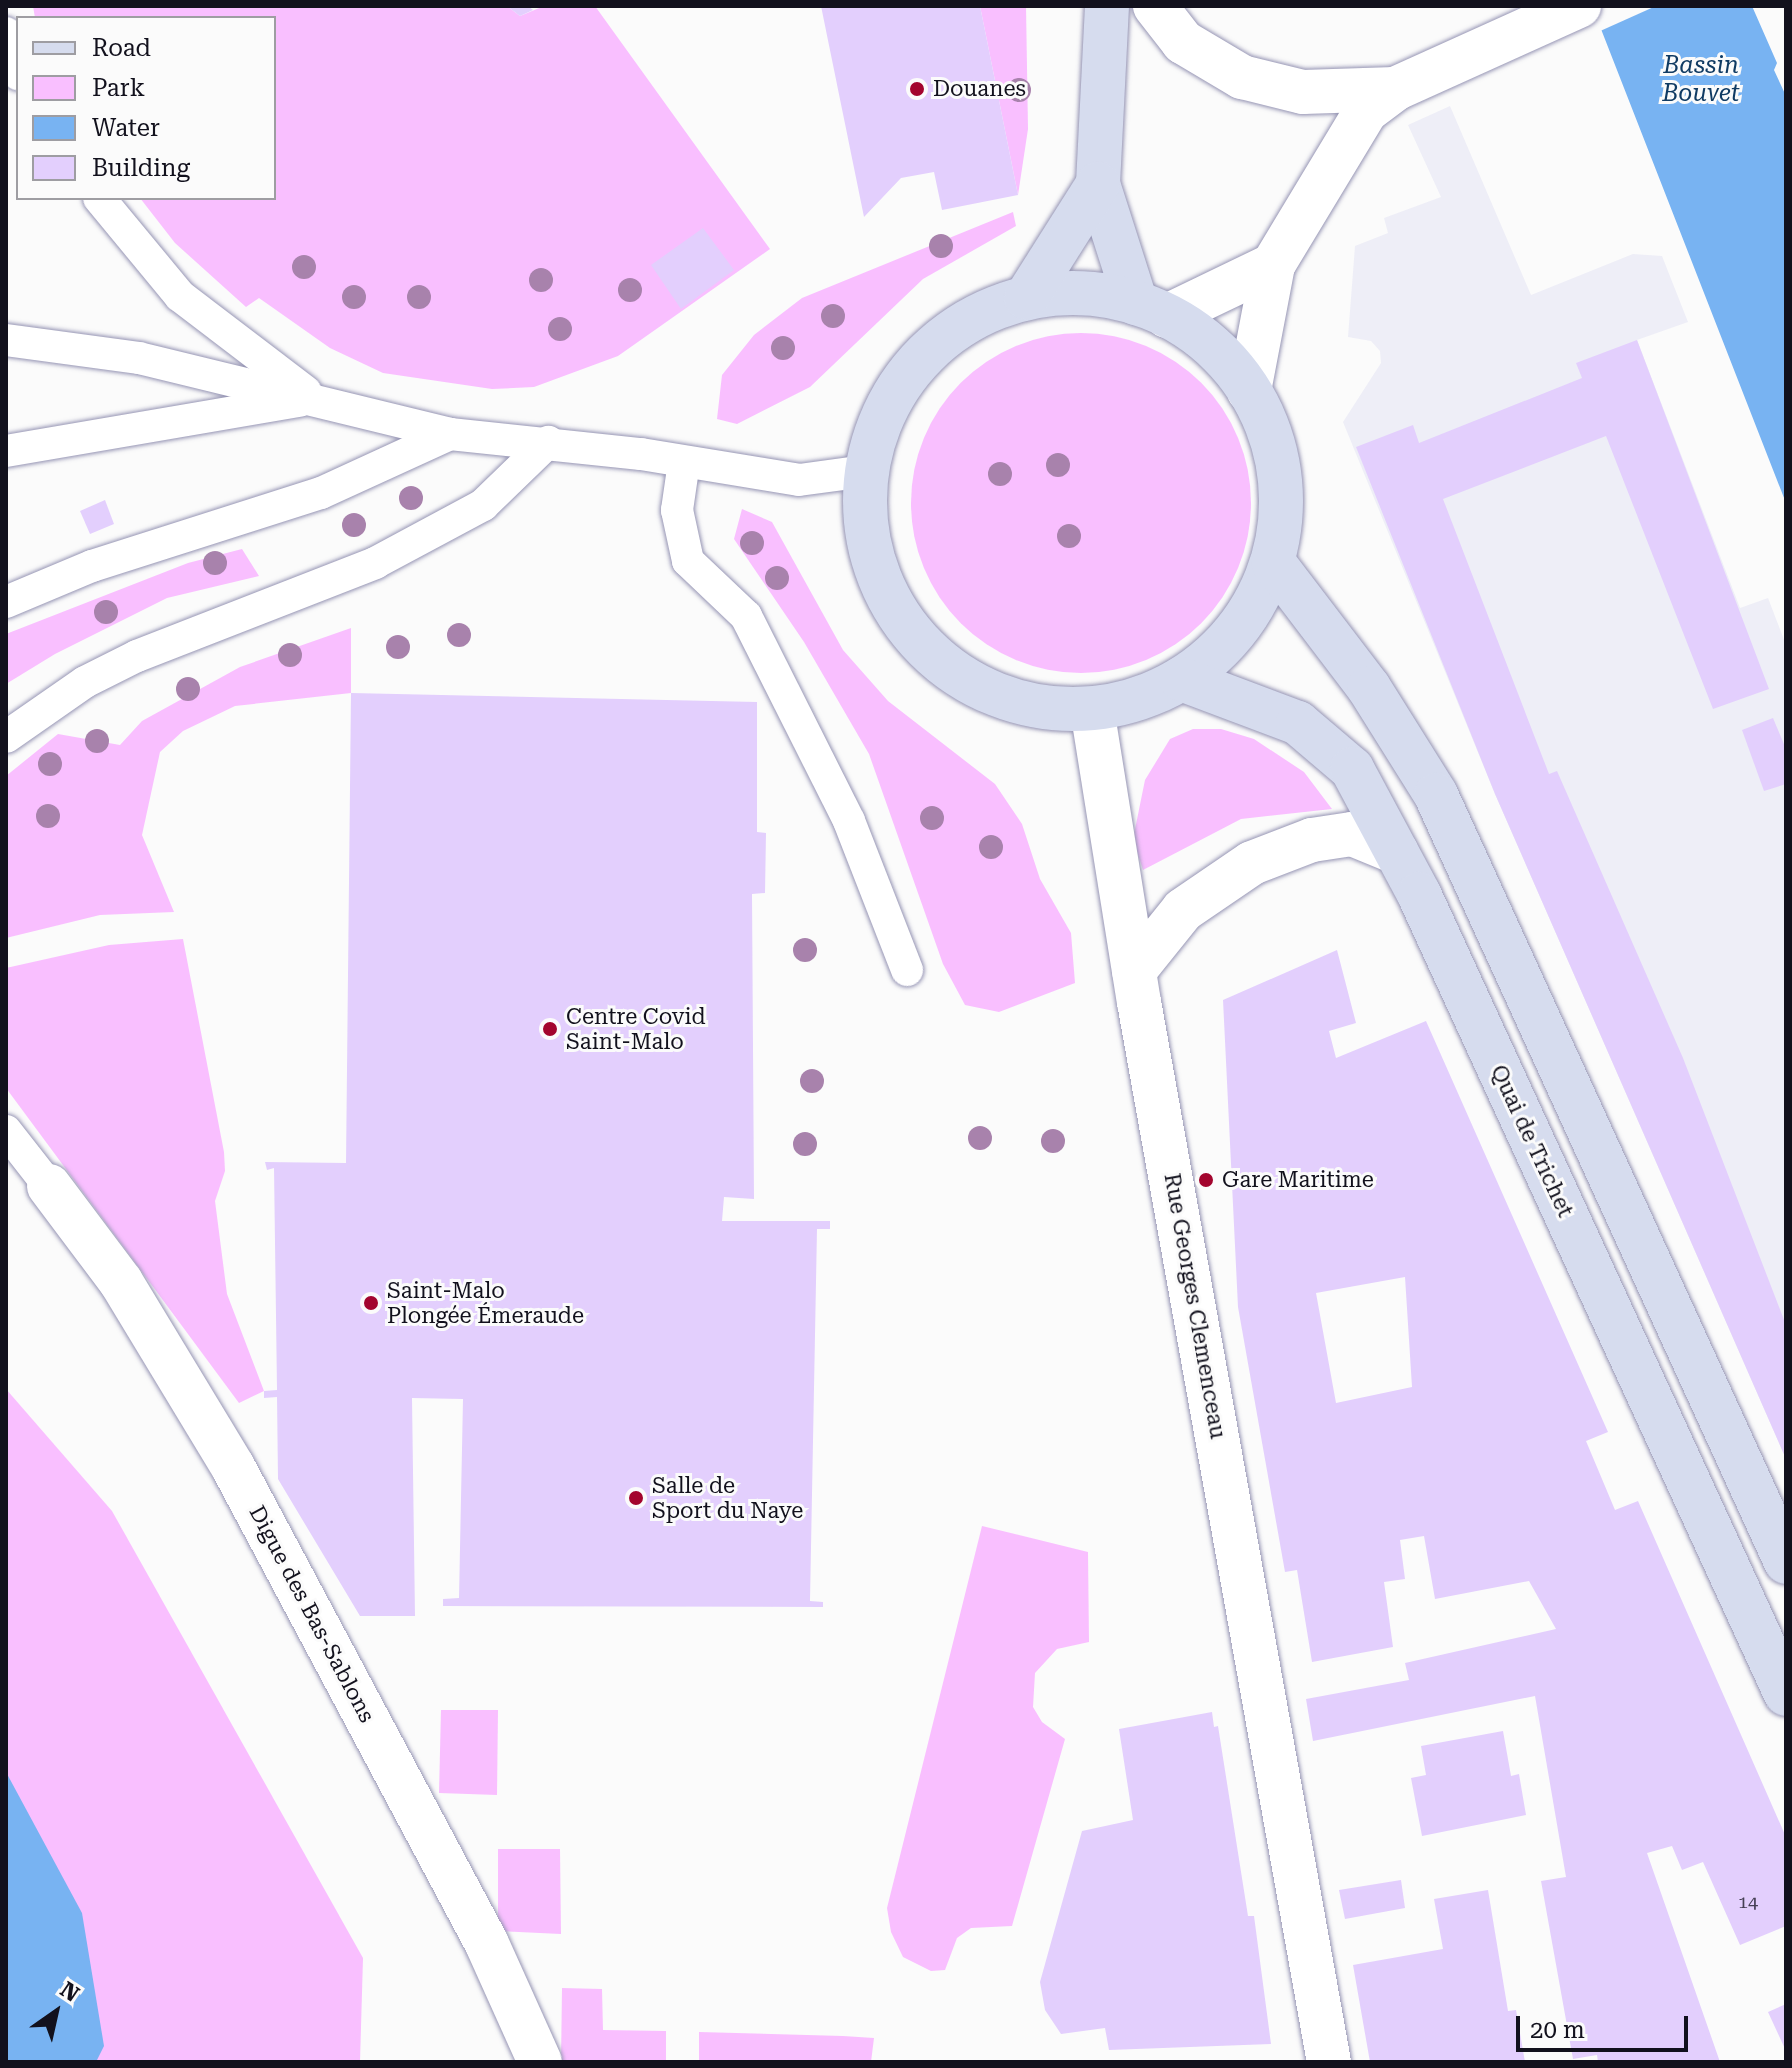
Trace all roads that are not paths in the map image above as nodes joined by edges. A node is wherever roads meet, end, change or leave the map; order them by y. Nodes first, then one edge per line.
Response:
1 (1107, 6) edge
2 (1155, 6) edge
3 (1579, 6) edge
4 (6, 33) edge
5 (16, 67) edge
6 (1414, 81) junction
7 (1098, 184) junction
8 (101, 200) edge
9 (1273, 265) junction
10 (1026, 298) junction
11 (1152, 310) junction
12 (14, 339) edge
13 (1249, 391) junction
14 (315, 398) junction
15 (450, 434) junction
16 (548, 442) junction
17 (6, 451) edge
18 (684, 462) junction
19 (866, 471) junction
20 (1273, 562) junction
21 (6, 602) edge
22 (1181, 679) junction
23 (1092, 709) junction
24 (6, 737) edge
25 (1396, 852) junction
26 (907, 970) dead end
27 (1134, 971) junction
28 (6, 1131) edge
29 (49, 1186) joint
30 (1786, 1562) edge
31 (1786, 1694) edge
32 (540, 2062) edge
33 (1329, 2062) edge

1 - 7 main road
2 - 6 street
3 - 6 street
4 - 5 lane
6 - 9 street
7 - 10 main road
7 - 11 main road
8 - 14 lane
9 - 11 street
9 - 13 street
10 - 11 main road
10 - 19 main road
11 - 13 main road
12 - 14 lane
13 - 20 main road
14 - 15 lane
14 - 17 lane
15 - 16 lane
15 - 21 lane
16 - 18 lane
16 - 24 lane
18 - 19 lane
18 - 26 lane
19 - 23 main road
20 - 22 main road
20 - 30 main road
22 - 23 main road
22 - 25 main road, Quai de Trichet
23 - 27 street, Rue Georges Clemenceau
25 - 27 street
25 - 31 main road, Quai de Trichet
27 - 33 street, Rue Georges Clemenceau
28 - 29 lane
29 - 32 street, Digue des Bas-Sablons

